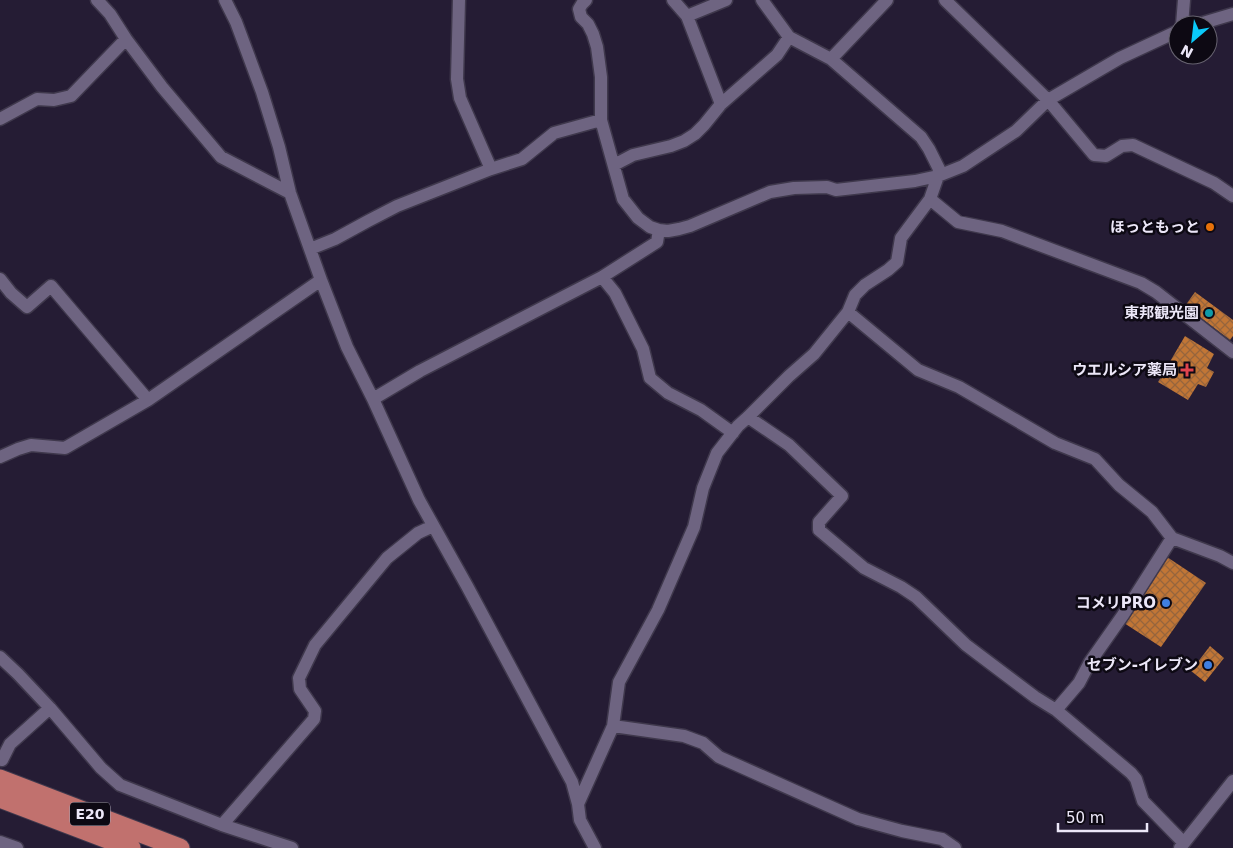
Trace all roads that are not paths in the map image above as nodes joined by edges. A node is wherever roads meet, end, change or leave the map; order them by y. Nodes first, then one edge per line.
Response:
1 (98, 0) edge
2 (225, 0) edge
3 (459, 0) edge
4 (586, 0) edge
5 (673, 0) edge
6 (726, 0) edge
7 (762, 0) edge
8 (887, 0) edge
9 (944, 0) edge
10 (1184, 0) edge
11 (1233, 14) edge
12 (1183, 15) edge
13 (687, 16) junction
14 (1218, 18) edge
15 (1168, 36) edge
16 (789, 37) junction
17 (126, 39) junction
18 (831, 58) junction
19 (1048, 100) junction
20 (721, 104) junction
21 (0, 119) edge
22 (601, 120) junction
23 (614, 165) junction
24 (491, 169) junction
25 (938, 176) junction
26 (290, 193) junction
27 (1233, 196) edge
28 (930, 199) junction
29 (659, 230) junction
30 (310, 248) junction
31 (602, 277) junction
32 (0, 279) edge
33 (321, 280) junction
34 (848, 312) junction
35 (1233, 352) edge
36 (373, 398) junction
37 (148, 400) junction
38 (748, 417) junction
39 (732, 433) junction
40 (0, 457) edge
41 (433, 526) junction
42 (1172, 538) junction
43 (1233, 563) edge
44 (0, 657) edge
45 (50, 708) junction
46 (1056, 710) junction
47 (613, 726) junction
48 (2, 760) dead end
49 (0, 779) edge
50 (1233, 781) edge
51 (0, 798) edge
52 (578, 804) junction
53 (222, 826) junction
54 (0, 842) edge
55 (274, 845) edge
56 (1182, 845) edge
57 (16, 848) edge
58 (131, 848) edge
59 (180, 848) edge
60 (292, 848) edge
61 (596, 848) edge
62 (955, 848) edge

1 - 17 street
2 - 26 street
3 - 24 street
4 - 22 street
5 - 13 street
6 - 13 street
7 - 16 street
8 - 18 street
9 - 19 street
10 - 12 street
11 - 14 street
13 - 20 street
15 - 19 street
16 - 18 street
16 - 20 street
17 - 21 street
17 - 26 street
18 - 25 street
19 - 25 street
19 - 27 street
20 - 23 street
22 - 23 street
22 - 24 street
23 - 29 street
24 - 30 street
25 - 28 street
25 - 29 street
26 - 30 street
28 - 34 street
28 - 35 street
29 - 31 street
30 - 33 street
31 - 36 street
31 - 39 street
32 - 37 street
33 - 36 street
33 - 37 street
34 - 38 street
34 - 42 street
36 - 41 street
37 - 40 street
38 - 39 street
38 - 46 street
39 - 47 street
41 - 52 street
41 - 53 street
42 - 43 street
42 - 46 street
44 - 45 street
45 - 48 street
45 - 53 street
46 - 56 street
47 - 52 street
47 - 62 street
49 - 59 highway, E20
50 - 56 street
51 - 58 highway, E20
52 - 61 street
53 - 55 street
54 - 57 street
55 - 60 street

